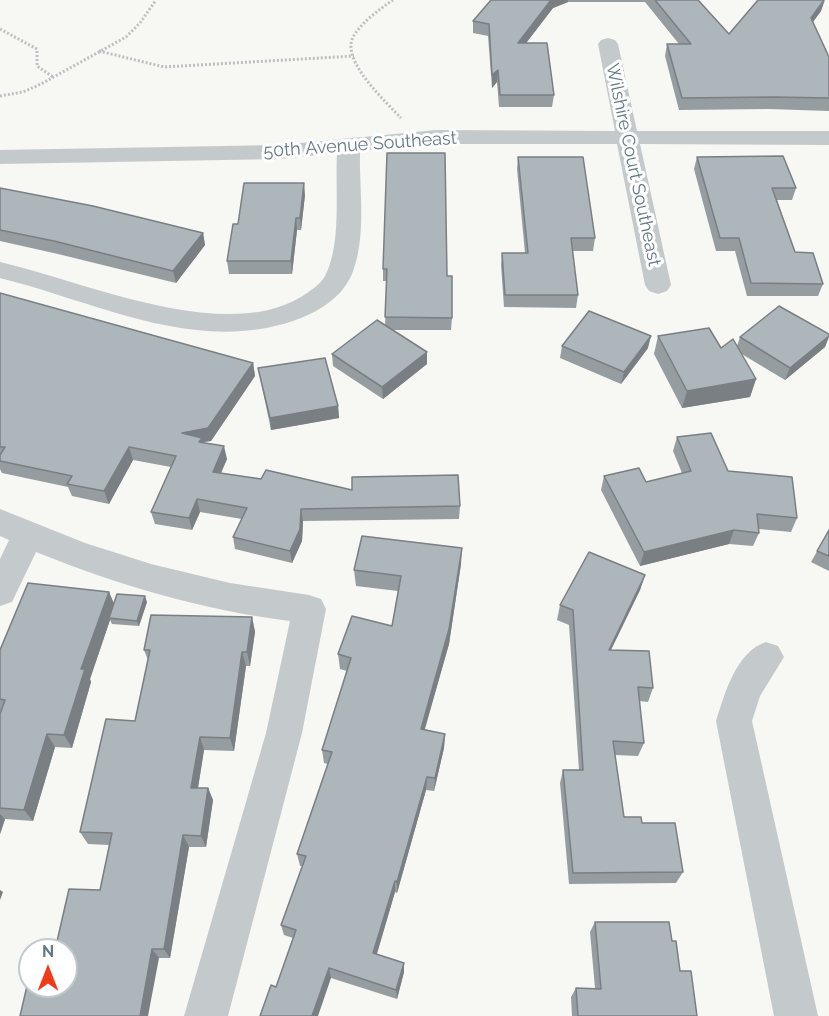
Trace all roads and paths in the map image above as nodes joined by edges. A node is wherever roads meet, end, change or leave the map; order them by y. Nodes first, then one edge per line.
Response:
1 (156, 0) edge
2 (393, 0) edge
3 (0, 29) edge
4 (608, 44) dead end
5 (99, 51) junction
6 (354, 56) junction
7 (52, 77) junction
8 (0, 96) edge
9 (404, 122) dead end
10 (627, 138) junction
11 (829, 138) edge
12 (348, 146) junction
13 (0, 157) edge
14 (0, 270) edge
15 (658, 285) dead end
16 (14, 529) edge
17 (0, 592) edge
18 (766, 657) dead end
19 (206, 1016) edge
20 (796, 1016) edge

1 - 5 path
2 - 6 path
3 - 7 path
4 - 10 street, Wilshire Court Southeast
5 - 6 path
5 - 7 path
6 - 9 path
7 - 8 path
10 - 11 street, 50th Avenue Southeast
10 - 12 street, 50th Avenue Southeast
10 - 15 street, Wilshire Court Southeast
12 - 13 street, 50th Avenue Southeast
12 - 14 street
16 - 17 street
16 - 19 street
18 - 20 street

